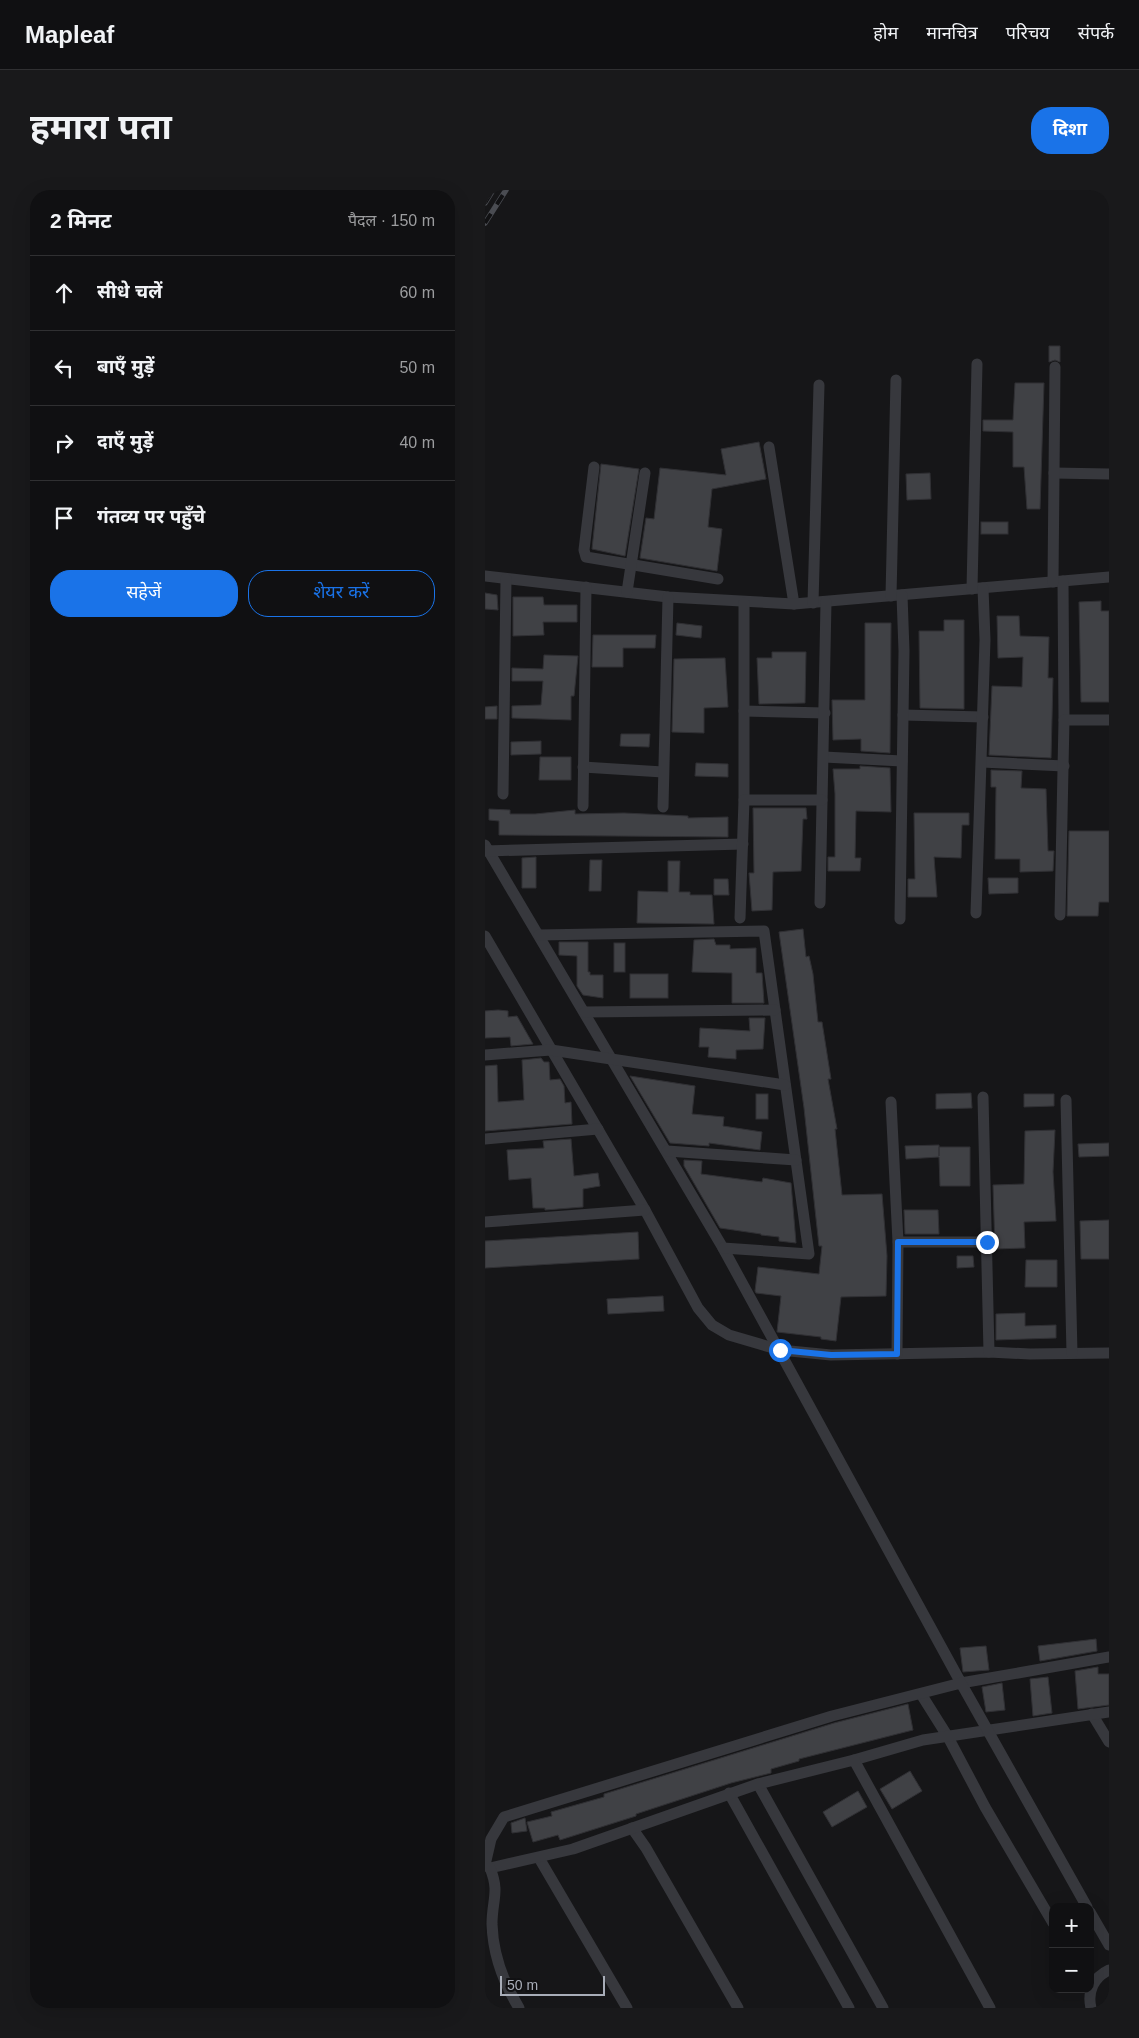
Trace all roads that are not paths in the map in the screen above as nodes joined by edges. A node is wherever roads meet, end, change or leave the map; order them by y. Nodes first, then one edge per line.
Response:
1 (977, 364) dead end
2 (1055, 367) dead end
3 (896, 380) dead end
4 (819, 385) dead end
5 (769, 447) dead end
6 (594, 466) dead end
7 (645, 473) dead end
8 (1054, 474) junction
9 (1109, 474) edge
10 (631, 566) junction
11 (485, 576) edge
12 (1109, 577) edge
13 (506, 579) junction
14 (718, 579) dead end
15 (1058, 582) junction
16 (586, 587) junction
17 (977, 589) junction
18 (627, 592) junction
19 (897, 596) junction
20 (667, 597) junction
21 (826, 602) junction
22 (744, 603) junction
23 (813, 603) junction
24 (794, 604) junction
25 (744, 711) junction
26 (825, 713) junction
27 (903, 715) junction
28 (983, 718) junction
29 (1064, 720) junction
30 (1109, 720) edge
31 (824, 758) junction
32 (902, 761) junction
33 (982, 762) junction
34 (1064, 766) junction
35 (583, 767) junction
36 (663, 772) junction
37 (503, 794) dead end
38 (744, 800) junction
39 (822, 800) junction
40 (583, 806) dead end
41 (663, 807) dead end
42 (743, 844) junction
43 (486, 849) edge
44 (820, 903) dead end
45 (976, 913) dead end
46 (1060, 915) dead end
47 (740, 918) dead end
48 (901, 919) dead end
49 (539, 935) junction
50 (485, 936) edge
51 (491, 956) edge
52 (775, 1010) junction
53 (585, 1012) junction
54 (551, 1050) junction
55 (485, 1055) edge
56 (613, 1060) junction
57 (785, 1085) junction
58 (983, 1097) dead end
59 (1065, 1100) dead end
60 (891, 1102) dead end
61 (598, 1129) junction
62 (485, 1139) edge
63 (667, 1152) junction
64 (796, 1160) junction
65 (645, 1210) junction
66 (485, 1222) edge
67 (898, 1242) junction
68 (987, 1242) junction
69 (723, 1248) junction
70 (780, 1350) junction
71 (989, 1352) junction
72 (1072, 1353) junction
73 (1109, 1353) edge
74 (897, 1354) junction
75 (1109, 1657) edge
76 (961, 1683) junction
77 (921, 1694) junction
78 (1109, 1712) edge
79 (1092, 1714) junction
80 (987, 1730) junction
81 (948, 1737) junction
82 (1109, 1742) edge
83 (854, 1760) junction
84 (758, 1784) junction
85 (729, 1793) junction
86 (632, 1828) junction
87 (539, 1858) junction
88 (490, 1868) junction
89 (1085, 1903) edge
90 (1049, 1916) edge
91 (1094, 1919) edge
92 (1109, 1946) edge
93 (1109, 1970) edge
94 (1094, 1982) edge
95 (1091, 1993) edge
96 (519, 2008) edge
97 (627, 2008) edge
98 (738, 2008) edge
99 (849, 2008) edge
100 (883, 2008) edge
101 (989, 2008) edge
102 (1091, 2008) edge

1 - 17 street
2 - 8 street
3 - 19 street
4 - 23 street
5 - 24 street
6 - 10 street
7 - 10 street
8 - 9 street
8 - 15 street
10 - 14 street
10 - 18 street
11 - 13 street
12 - 15 street
13 - 16 street
13 - 37 street
15 - 17 street
15 - 29 street
16 - 18 street
16 - 35 street
17 - 19 street
17 - 28 street
18 - 20 street
19 - 21 street
19 - 27 street
20 - 22 street
20 - 36 street
21 - 23 street
21 - 26 street
22 - 24 street
22 - 25 street
23 - 24 street
25 - 26 street
25 - 38 street
26 - 31 street
27 - 28 street
27 - 32 street
28 - 33 street
29 - 30 street
29 - 34 street
31 - 32 street
31 - 39 street
32 - 48 street
33 - 34 street
33 - 45 street
34 - 46 street
35 - 36 street
35 - 40 street
36 - 41 street
38 - 39 street
38 - 42 street
39 - 44 street
42 - 43 street
42 - 47 street
43 - 49 street
49 - 52 street
49 - 53 street
50 - 51 street
51 - 54 street
52 - 53 street
52 - 57 street
53 - 56 street
54 - 55 street
54 - 56 street
54 - 61 street
56 - 57 street
56 - 63 street
57 - 64 street
58 - 68 street
59 - 72 street
60 - 67 street
61 - 62 street
61 - 65 street
63 - 64 street
63 - 69 street
64 - 69 street
65 - 66 street
65 - 70 street
67 - 68 street
67 - 74 street
68 - 71 street
69 - 70 street
70 - 74 street
70 - 76 street
71 - 72 street
71 - 74 street
72 - 73 street
75 - 76 street
76 - 77 street
76 - 80 street
77 - 81 street
77 - 88 street
78 - 79 street
79 - 80 street
79 - 82 street
80 - 81 street
80 - 89 street
81 - 83 street
81 - 90 street
83 - 84 street
83 - 101 street
84 - 85 street
84 - 100 street
85 - 86 street
85 - 99 street
86 - 87 street
86 - 98 street
87 - 88 street
87 - 97 street
88 - 96 street
91 - 92 street
93 - 94 street
95 - 102 street

